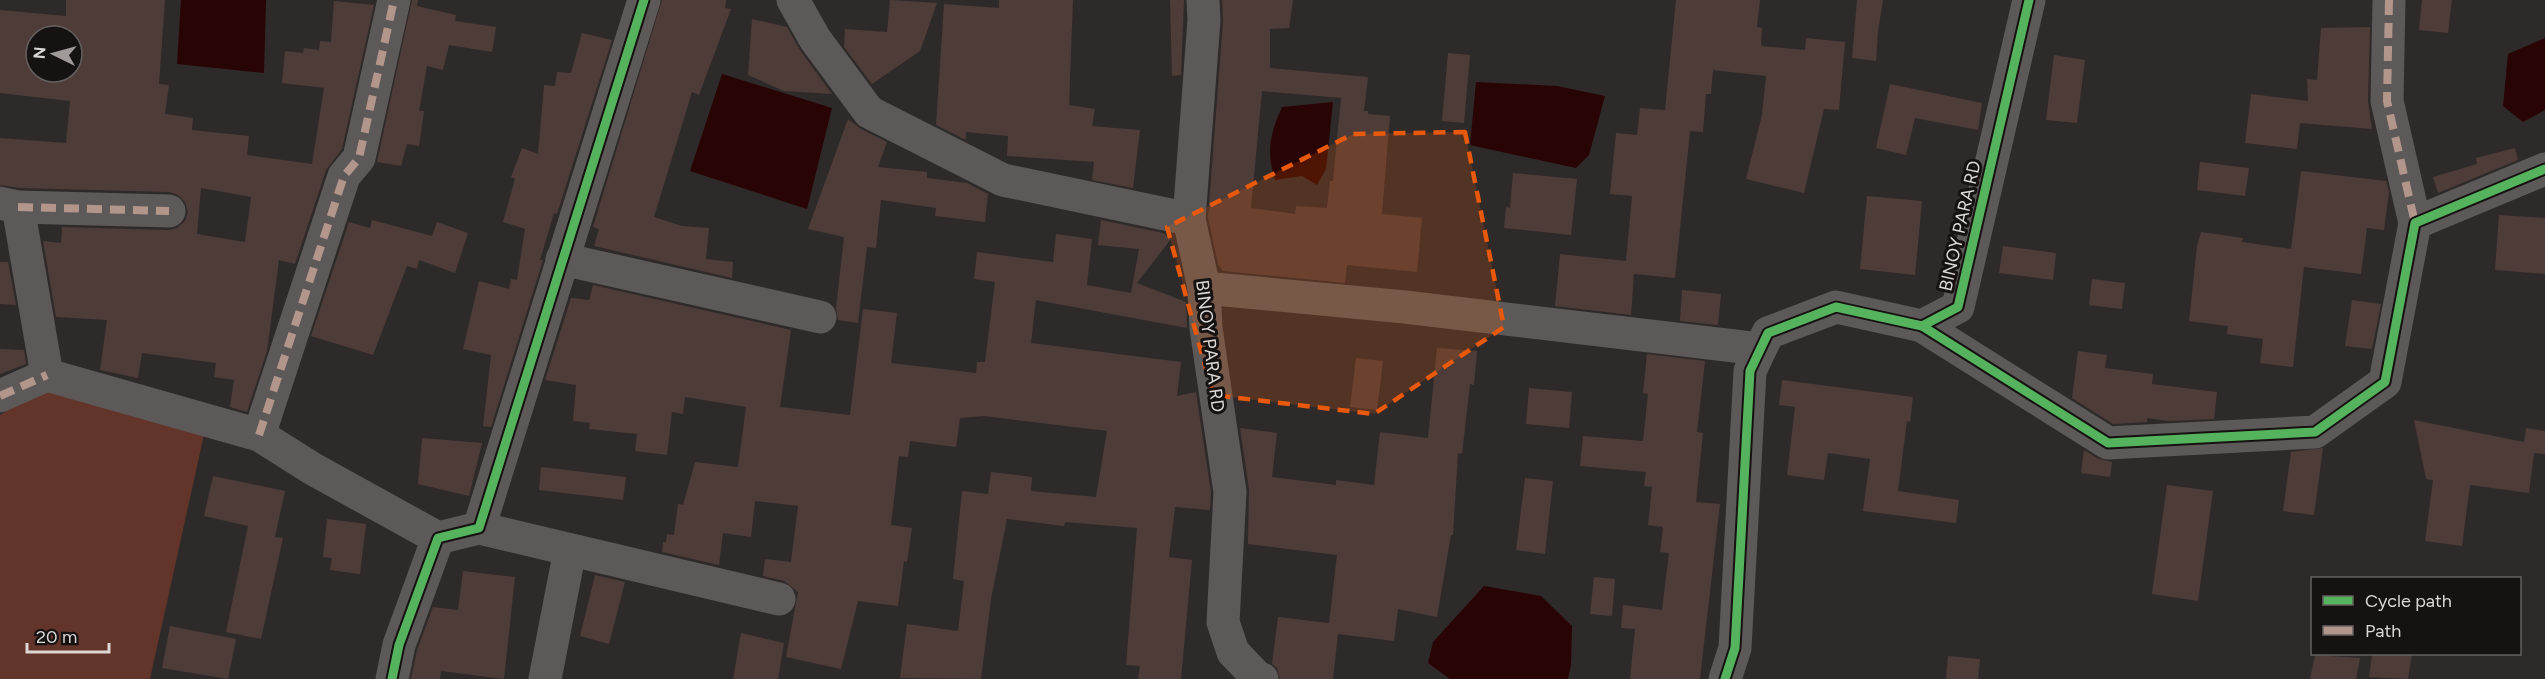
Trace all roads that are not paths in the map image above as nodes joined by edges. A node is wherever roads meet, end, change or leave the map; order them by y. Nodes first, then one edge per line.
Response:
1 (394, 0) edge
2 (644, 0) edge
3 (793, 0) edge
4 (1203, 0) edge
5 (2029, 0) edge
6 (2389, 0) edge
7 (2545, 169) edge
8 (9, 205) edge
9 (169, 211) dead end
10 (1189, 219) junction
11 (2415, 223) junction
12 (562, 259) junction
13 (1204, 288) junction
14 (820, 317) dead end
15 (1922, 326) junction
16 (1760, 350) junction
17 (47, 375) junction
18 (0, 396) edge
19 (259, 435) junction
20 (479, 528) junction
21 (438, 538) junction
22 (570, 550) junction
23 (779, 599) dead end
24 (392, 679) edge
25 (545, 679) edge
26 (1262, 679) edge
27 (1725, 679) edge

1 - 19 street
2 - 12 street
3 - 10 street
4 - 10 street, BINOY PARA RD
5 - 15 street, BINOY PARA RD
6 - 11 street
7 - 11 street
8 - 9 street
8 - 17 street
10 - 13 street, BINOY PARA RD
11 - 15 street
12 - 14 street
12 - 20 street
13 - 16 street
13 - 26 street, BINOY PARA RD
15 - 16 street
16 - 27 street
17 - 18 street
17 - 19 street
19 - 21 street
20 - 21 street
20 - 22 street
21 - 24 street
22 - 23 street
22 - 25 street

